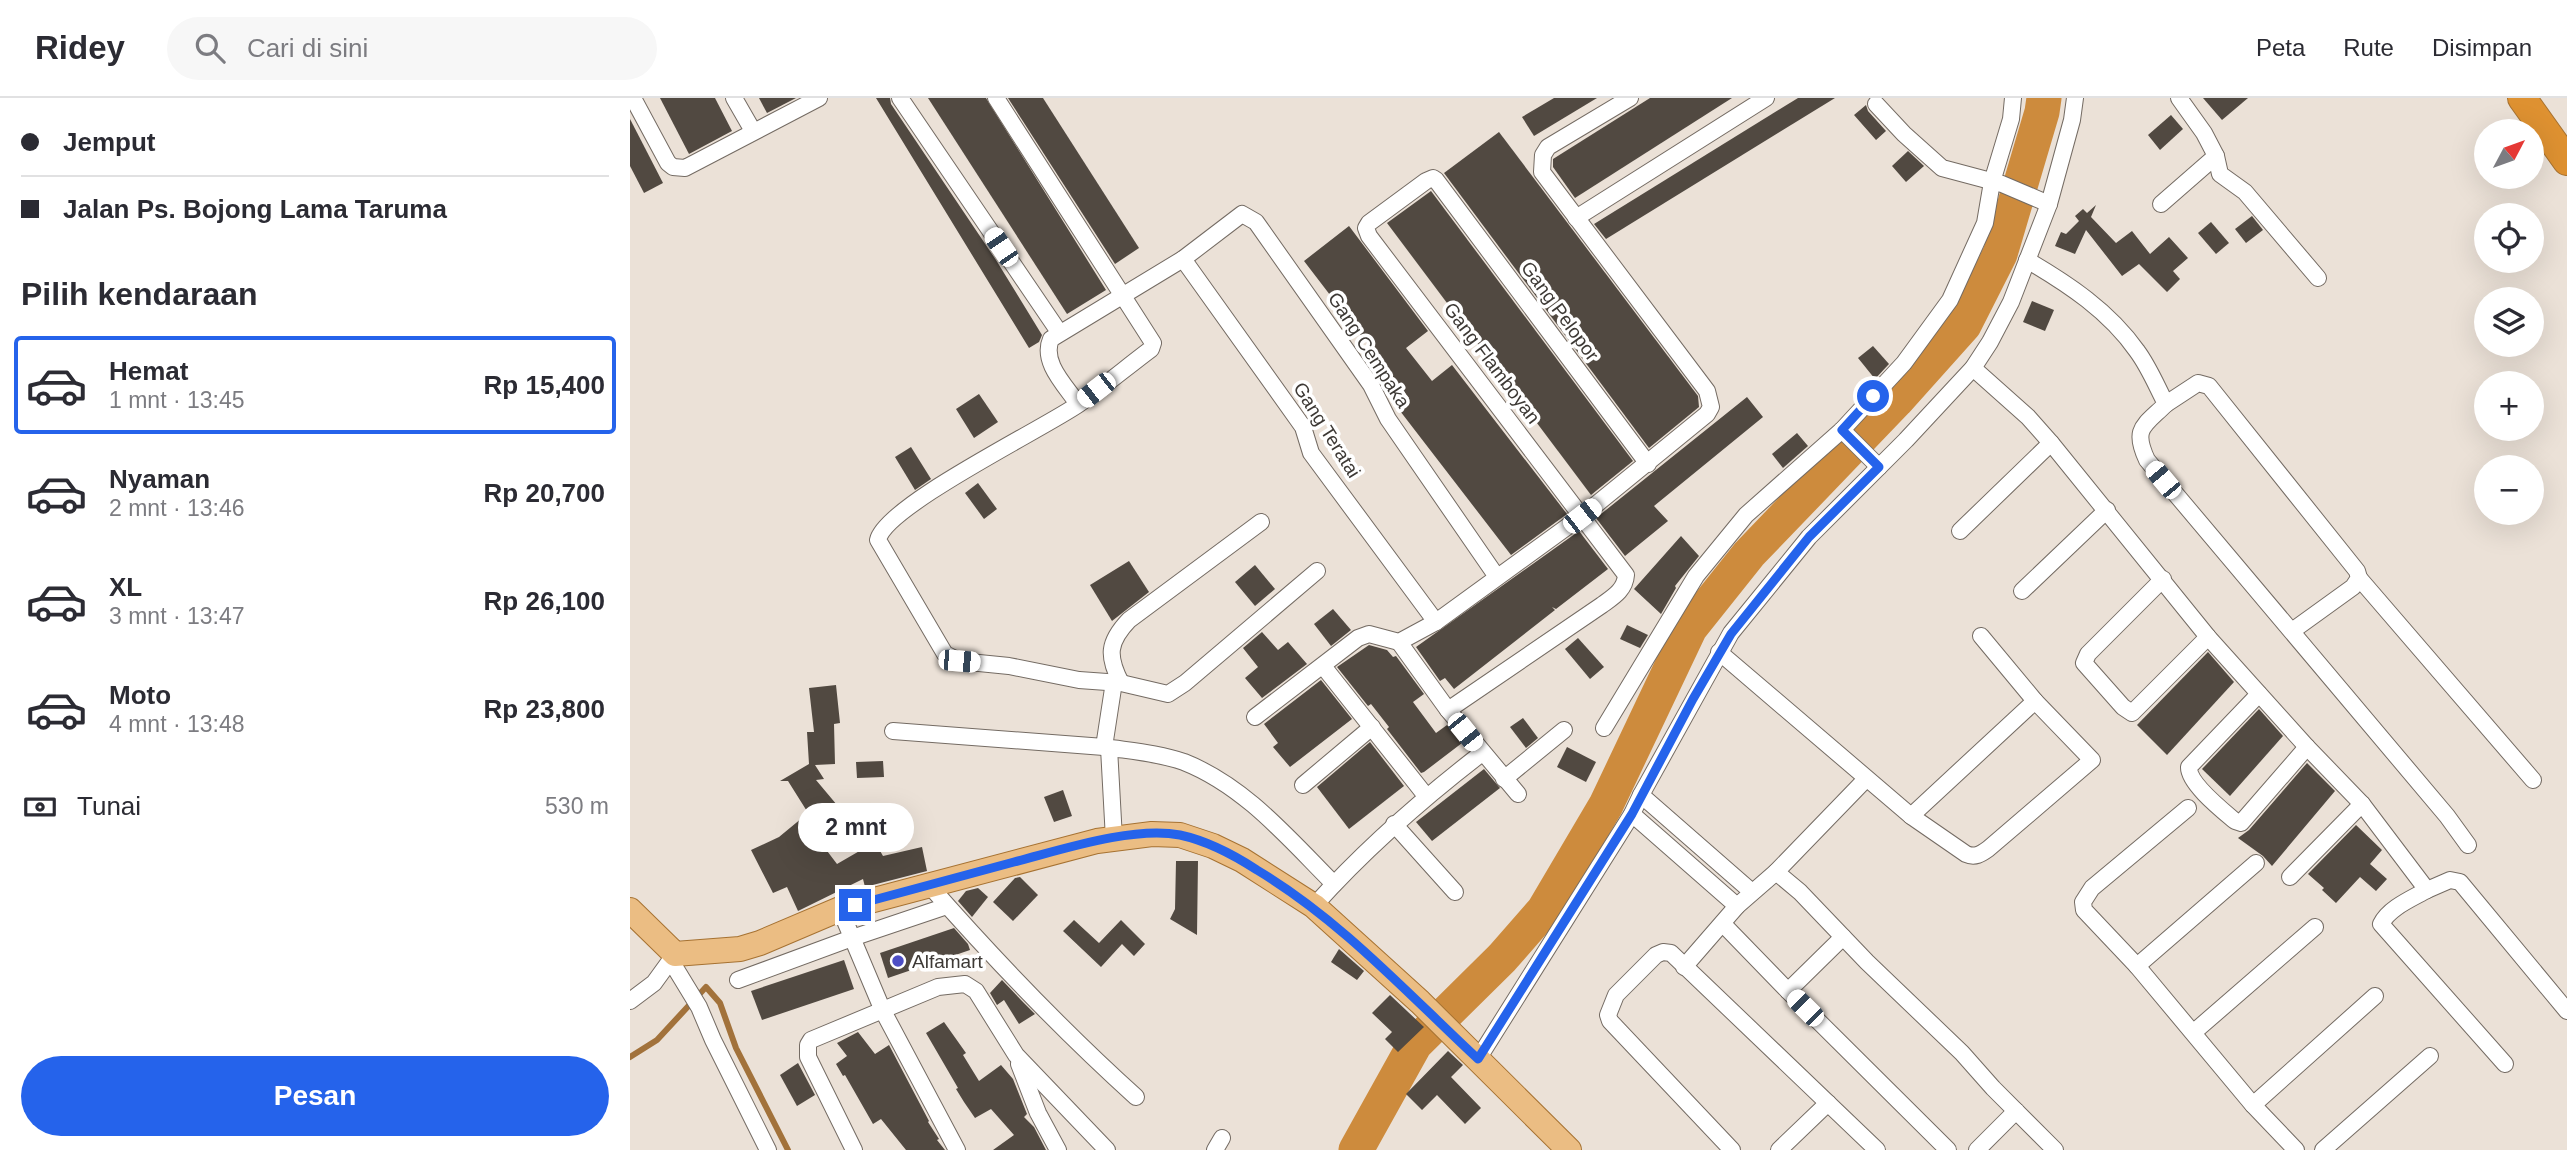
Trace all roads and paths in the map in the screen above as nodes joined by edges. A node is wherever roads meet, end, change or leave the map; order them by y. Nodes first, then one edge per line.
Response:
1 (633, 98) edge
2 (734, 98) edge
3 (819, 98) edge
4 (900, 98) edge
5 (996, 98) edge
6 (1630, 98) edge
7 (1766, 98) edge
8 (2013, 98) edge
9 (2075, 98) edge
10 (2179, 98) edge
11 (2522, 98) edge
12 (1876, 104) dead end
13 (753, 131) junction
14 (2216, 156) junction
15 (2567, 161) edge
16 (1997, 183) junction
17 (2042, 200) junction
18 (2161, 204) dead end
19 (1576, 218) junction
20 (1369, 236) joint
21 (1183, 259) junction
22 (2027, 260) junction
23 (2318, 278) dead end
24 (1124, 296) junction
25 (1059, 332) junction
26 (1973, 368) junction
27 (1078, 404) junction
28 (2166, 404) junction
29 (1845, 432) junction
30 (2052, 443) junction
31 (1873, 462) junction
32 (1648, 464) junction
33 (2107, 510) junction
34 (1582, 516) junction
35 (1261, 522) dead end
36 (1960, 531) dead end
37 (1317, 571) dead end
38 (1497, 576) junction
39 (2359, 578) junction
40 (2163, 579) junction
41 (2022, 591) dead end
42 (1436, 622) junction
43 (2292, 631) junction
44 (1981, 636) dead end
45 (2208, 637) junction
46 (1399, 642) junction
47 (1719, 652) junction
48 (1322, 666) junction
49 (1117, 682) junction
50 (2259, 694) junction
51 (2035, 701) junction
52 (1448, 710) junction
53 (1255, 716) dead end
54 (1372, 727) junction
55 (1604, 728) dead end
56 (1564, 730) dead end
57 (893, 731) dead end
58 (2307, 747) junction
59 (1106, 748) junction
60 (1482, 752) junction
61 (1504, 779) junction
62 (1866, 779) junction
63 (2533, 779) dead end
64 (1303, 785) dead end
65 (1518, 794) dead end
66 (1641, 795) junction
67 (1426, 796) junction
68 (2362, 804) junction
69 (2188, 808) dead end
70 (1632, 814) junction
71 (1911, 816) junction
72 (1394, 824) junction
73 (1114, 839) junction
74 (2468, 845) dead end
75 (2256, 863) dead end
76 (1776, 872) junction
77 (2290, 877) dead end
78 (1334, 884) junction
79 (929, 885) junction
80 (2427, 890) junction
81 (1455, 892) dead end
82 (1752, 892) junction
83 (947, 906) junction
84 (1314, 906) junction
85 (1737, 906) junction
86 (840, 909) junction
87 (630, 910) edge
88 (1723, 924) junction
89 (2315, 927) dead end
90 (1843, 937) junction
91 (852, 938) junction
92 (673, 958) junction
93 (2137, 966) junction
94 (1684, 967) junction
95 (738, 980) dead end
96 (1788, 991) junction
97 (2375, 996) dead end
98 (630, 1001) edge
99 (883, 1010) junction
100 (2567, 1011) edge
101 (2194, 1032) junction
102 (1472, 1054) junction
103 (1016, 1055) junction
104 (2430, 1056) dead end
105 (2505, 1064) dead end
106 (1136, 1097) dead end
107 (1828, 1103) junction
108 (2253, 1105) junction
109 (2016, 1111) junction
110 (768, 1150) edge
111 (854, 1150) edge
112 (957, 1150) edge
113 (1058, 1150) edge
114 (1107, 1150) edge
115 (1569, 1150) edge
116 (1732, 1150) edge
117 (1779, 1150) edge
118 (1877, 1150) edge
119 (1948, 1150) edge
120 (1977, 1150) edge
121 (2054, 1150) edge
122 (2296, 1150) edge
123 (2323, 1150) edge

1 - 13 street
2 - 13 street
3 - 13 street
4 - 25 street
5 - 24 street
6 - 19 street
7 - 19 street
8 - 16 street
9 - 17 street
10 - 14 street
11 - 15 highway
12 - 16 street
14 - 18 street
14 - 23 street
16 - 17 street
16 - 29 street
17 - 22 street
19 - 32 street
20 - 32 street, Gang Pelopor
20 - 34 street, Gang Flamboyan
21 - 24 street
21 - 38 street, Gang Cempaka
21 - 42 street, Gang Teratai
22 - 26 street
22 - 28 street
24 - 25 street
24 - 27 street
25 - 27 street
26 - 30 street
26 - 31 street
27 - 49 street
28 - 39 street
28 - 43 street
29 - 31 street
29 - 55 street
30 - 33 street
30 - 36 street
31 - 47 street
32 - 34 street
33 - 40 street
33 - 41 street
34 - 38 street
34 - 52 street, Gang Flamboyan
35 - 49 street
37 - 49 street
38 - 42 street
39 - 43 street
39 - 63 street
40 - 45 street
40 - 45 street
42 - 46 street
43 - 74 street
44 - 51 street
45 - 50 street
46 - 48 street
46 - 52 street
47 - 62 street
47 - 66 street
48 - 53 street
48 - 54 street
49 - 59 street
50 - 58 street
50 - 58 street
51 - 71 street
51 - 71 street
52 - 60 street
54 - 64 street
54 - 67 street
56 - 61 street
57 - 59 street
58 - 68 street
59 - 73 street
59 - 78 street
60 - 61 street
60 - 67 street
61 - 65 street
62 - 71 street
62 - 76 street
66 - 70 street
66 - 82 street
67 - 72 street
68 - 77 street
68 - 80 street
69 - 93 street
70 - 85 street
70 - 102 street
72 - 78 street
72 - 81 street
73 - 79 main road
73 - 84 main road
75 - 93 street
76 - 82 street
76 - 90 street
78 - 84 street
79 - 83 street
79 - 86 main road
80 - 100 street
80 - 105 street
82 - 85 street
83 - 91 street
83 - 106 street
84 - 102 main road
85 - 88 street
86 - 91 street
86 - 92 main road
87 - 92 main road
88 - 94 street
88 - 96 street
89 - 101 street
90 - 96 street
90 - 109 street
91 - 95 street
91 - 99 street
92 - 98 street
92 - 110 street
93 - 101 street
94 - 107 street
94 - 116 street
96 - 119 street
97 - 108 street
99 - 103 street
99 - 111 street
99 - 112 street
101 - 108 street
102 - 115 main road
103 - 113 street
103 - 114 street
104 - 123 street
107 - 117 street
107 - 118 street
108 - 122 street
109 - 120 street
109 - 121 street

